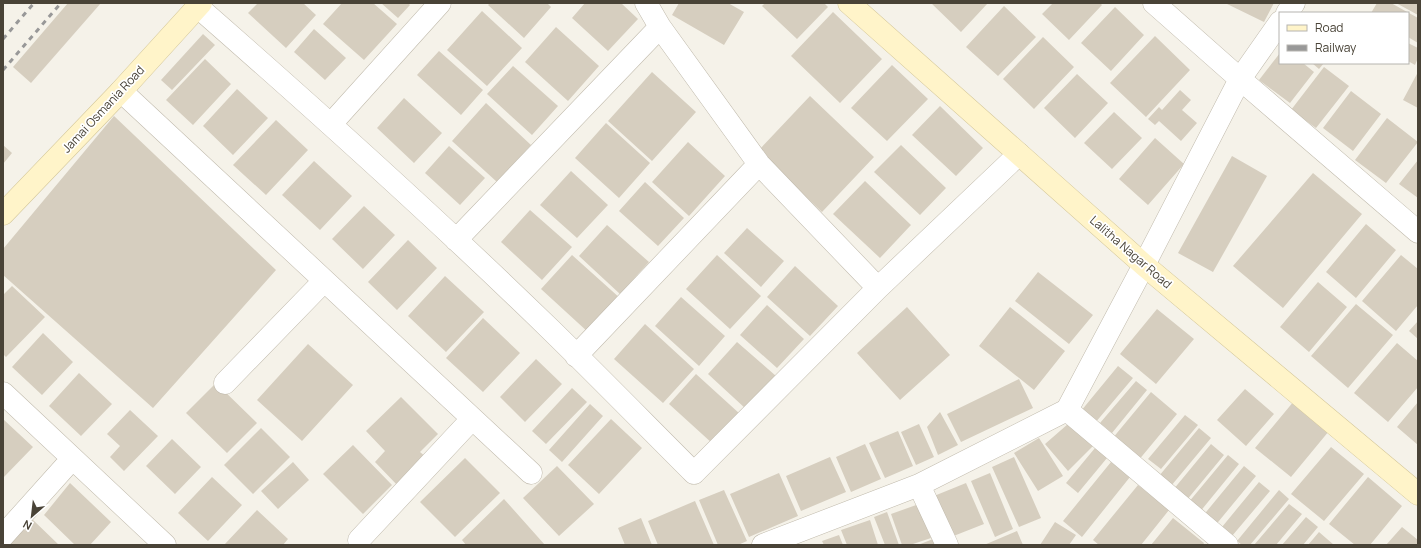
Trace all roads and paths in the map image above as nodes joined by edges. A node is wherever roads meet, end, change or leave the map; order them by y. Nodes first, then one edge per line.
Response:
1 (440, 3) edge
2 (646, 3) edge
3 (849, 3) edge
4 (1154, 3) edge
5 (1294, 3) edge
6 (200, 5) edge
7 (1288, 12) edge
8 (1279, 23) edge
9 (660, 26) junction
10 (1240, 79) junction
11 (121, 90) junction
12 (330, 124) junction
13 (1019, 154) junction
14 (759, 164) junction
15 (3, 214) edge
16 (1418, 232) edge
17 (456, 240) junction
18 (1144, 265) junction
19 (324, 281) junction
20 (878, 288) junction
21 (576, 356) junction
22 (225, 383) dead end
23 (3, 393) edge
24 (1067, 410) junction
25 (472, 418) junction
26 (72, 459) junction
27 (531, 473) dead end
28 (919, 485) junction
29 (1418, 494) edge
30 (3, 536) edge
31 (810, 536) edge
32 (359, 540) dead end
33 (165, 545) edge
34 (763, 545) edge
35 (947, 545) edge
36 (1227, 545) edge

1 - 12 street
2 - 9 street
3 - 13 street, Lalitha Nagar Road
4 - 10 street
5 - 7 street
6 - 11 street, Jamai Osmania Road
6 - 12 street
8 - 10 street
9 - 14 street
9 - 17 street
10 - 16 street
10 - 18 street
11 - 15 street, Jamai Osmania Road
11 - 19 street
12 - 17 street
13 - 18 street, Lalitha Nagar Road
13 - 20 street
14 - 20 street
14 - 21 street
17 - 21 street
18 - 24 street
18 - 29 street, Lalitha Nagar Road
19 - 22 street
19 - 25 street
20 - 21 street
23 - 26 street
24 - 28 street
24 - 36 street
25 - 27 street
25 - 32 street
26 - 30 street
26 - 33 street
28 - 31 street
28 - 35 street
31 - 34 street

